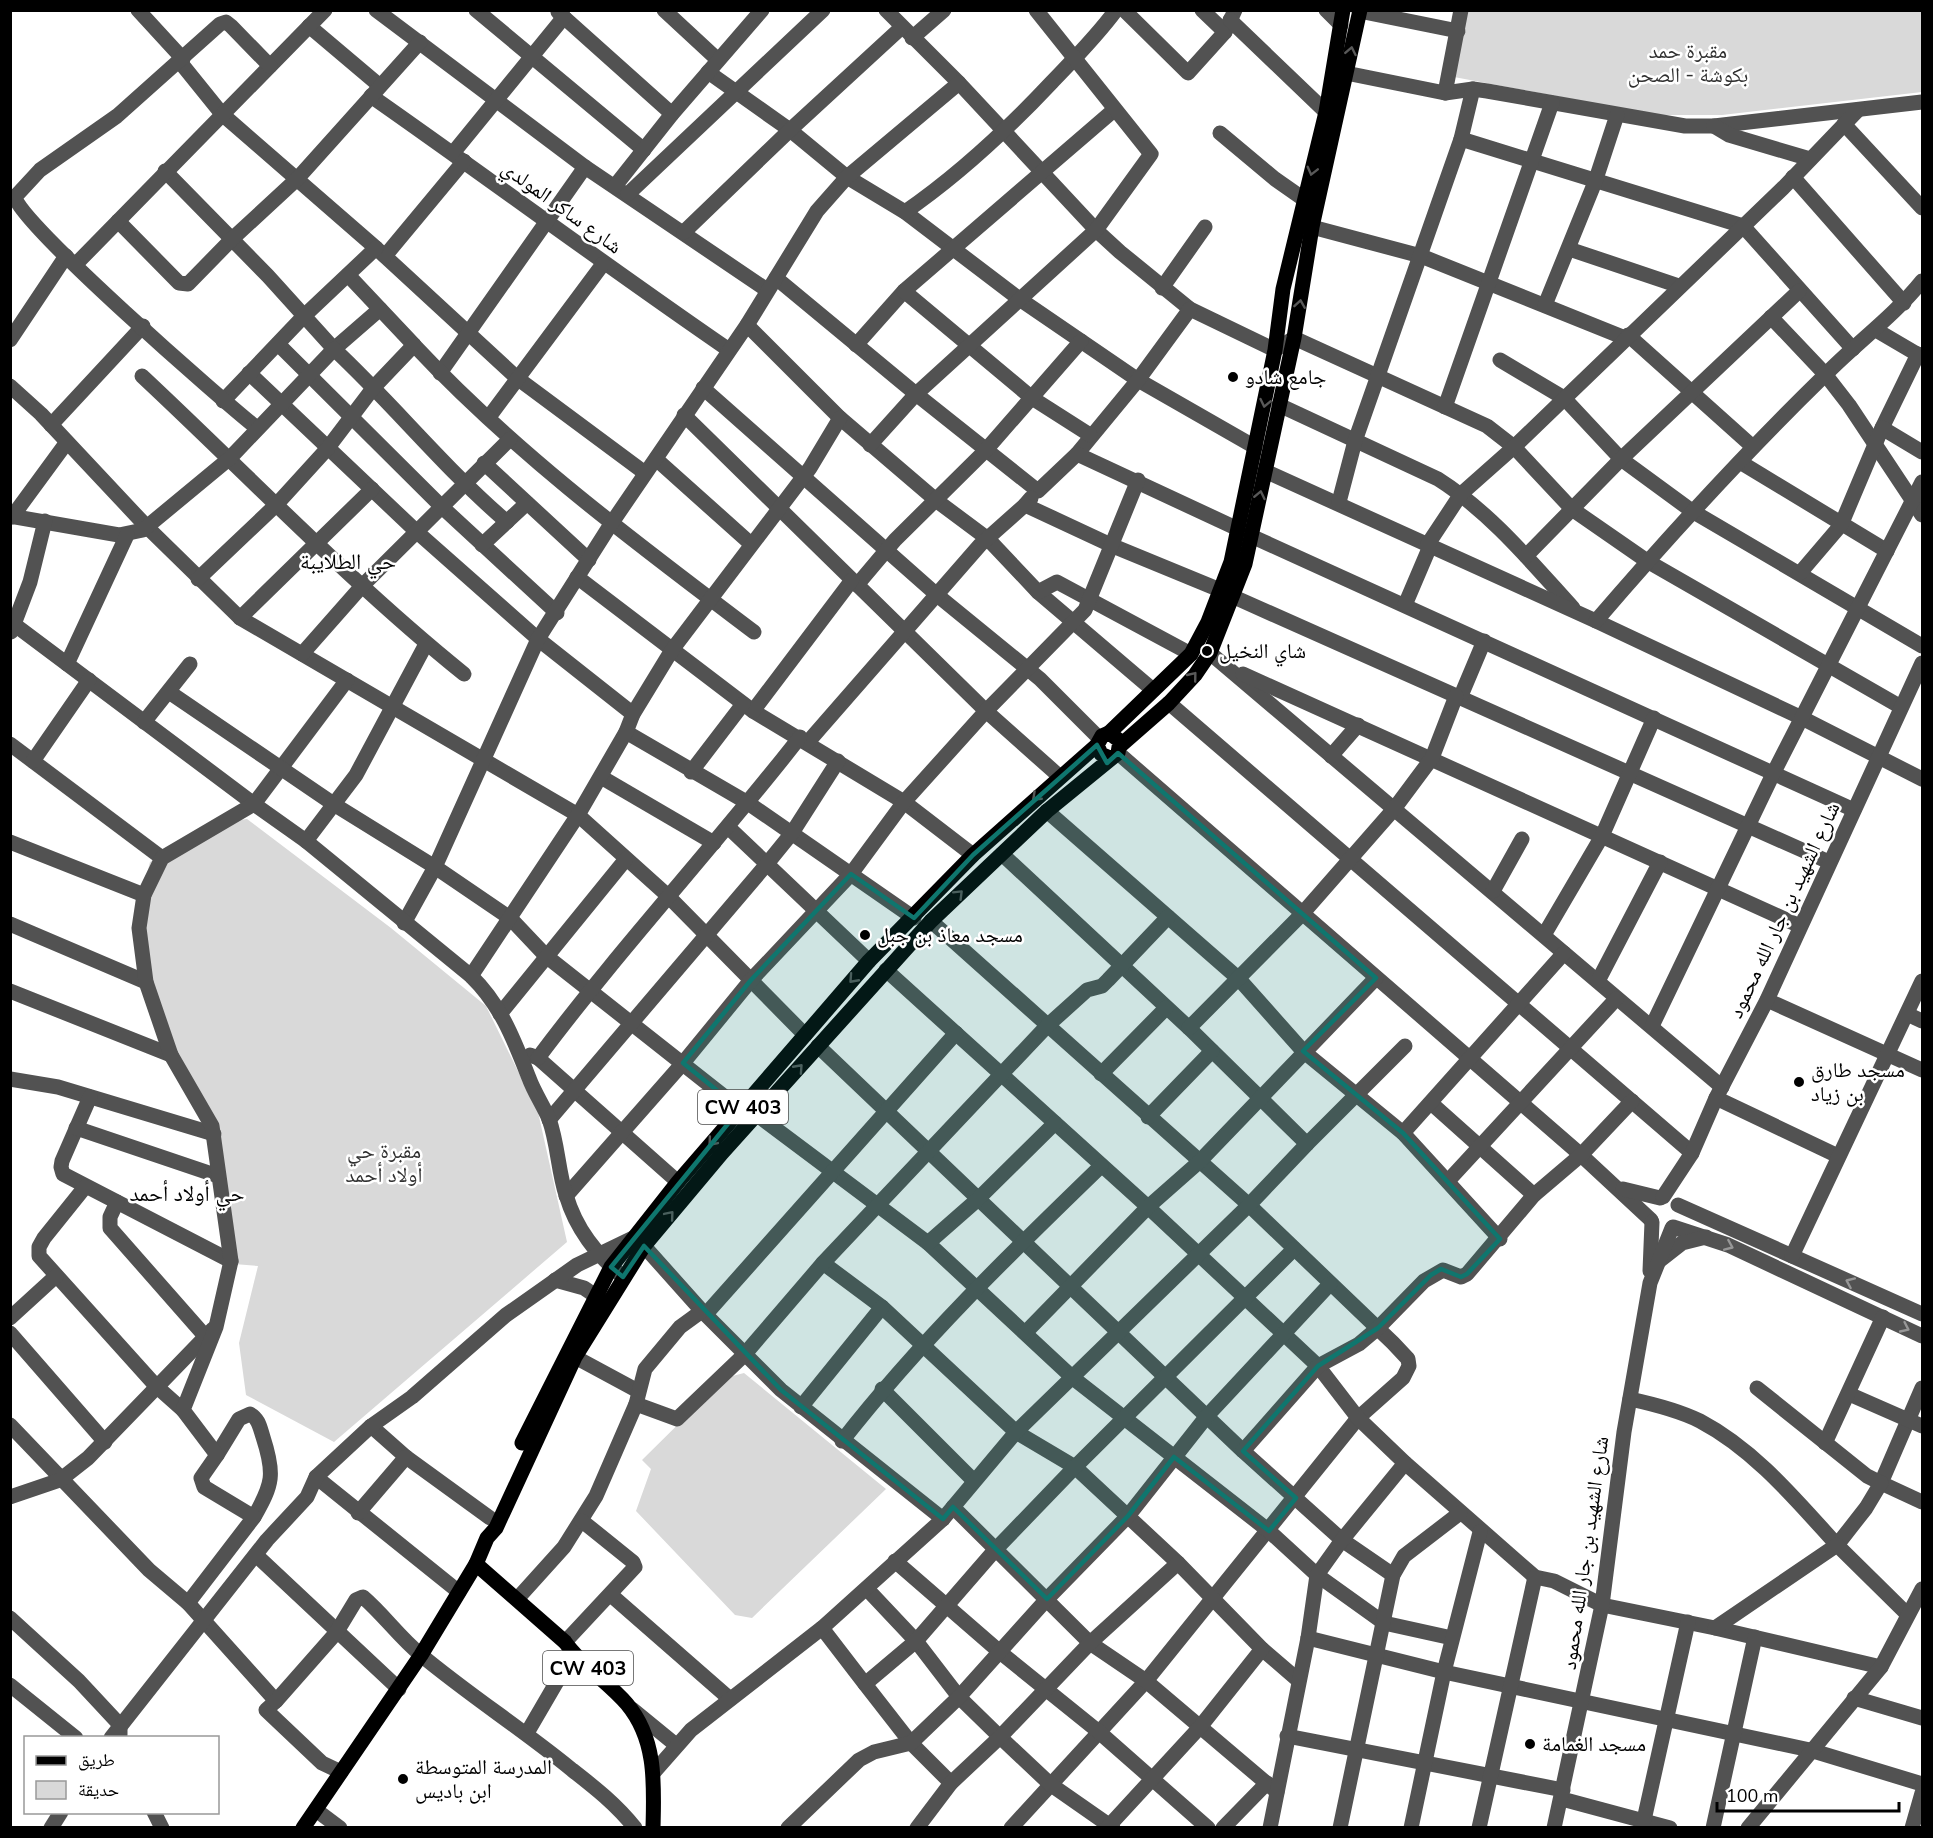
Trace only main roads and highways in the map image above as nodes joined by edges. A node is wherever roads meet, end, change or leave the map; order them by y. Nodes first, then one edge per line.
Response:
1 (1359, 11) edge
2 (1342, 18) edge
3 (1340, 73) junction
4 (1244, 532) junction
5 (1102, 739) junction
6 (1116, 752) junction
7 (639, 1242) junction
8 (602, 1299) junction
9 (487, 1538) junction
10 (476, 1564) junction
11 (303, 1827) edge
12 (653, 1827) edge

3 -> 1 main road, CW 403
2 - 3 main road, CW 403
4 -> 3 main road, CW 403
3 -> 4 main road, CW 403
4 - 5 main road, CW 403
6 -> 4 main road, CW 403
5 - 6 main road
5 - 6 main road
5 -> 7 main road, CW 403
7 -> 6 main road, CW 403
7 - 8 main road, CW 403
8 - 9 main road, CW 403
8 - 9 main road, CW 403
9 - 10 main road, CW 403
10 - 11 main road
10 - 12 main road, CW 403

